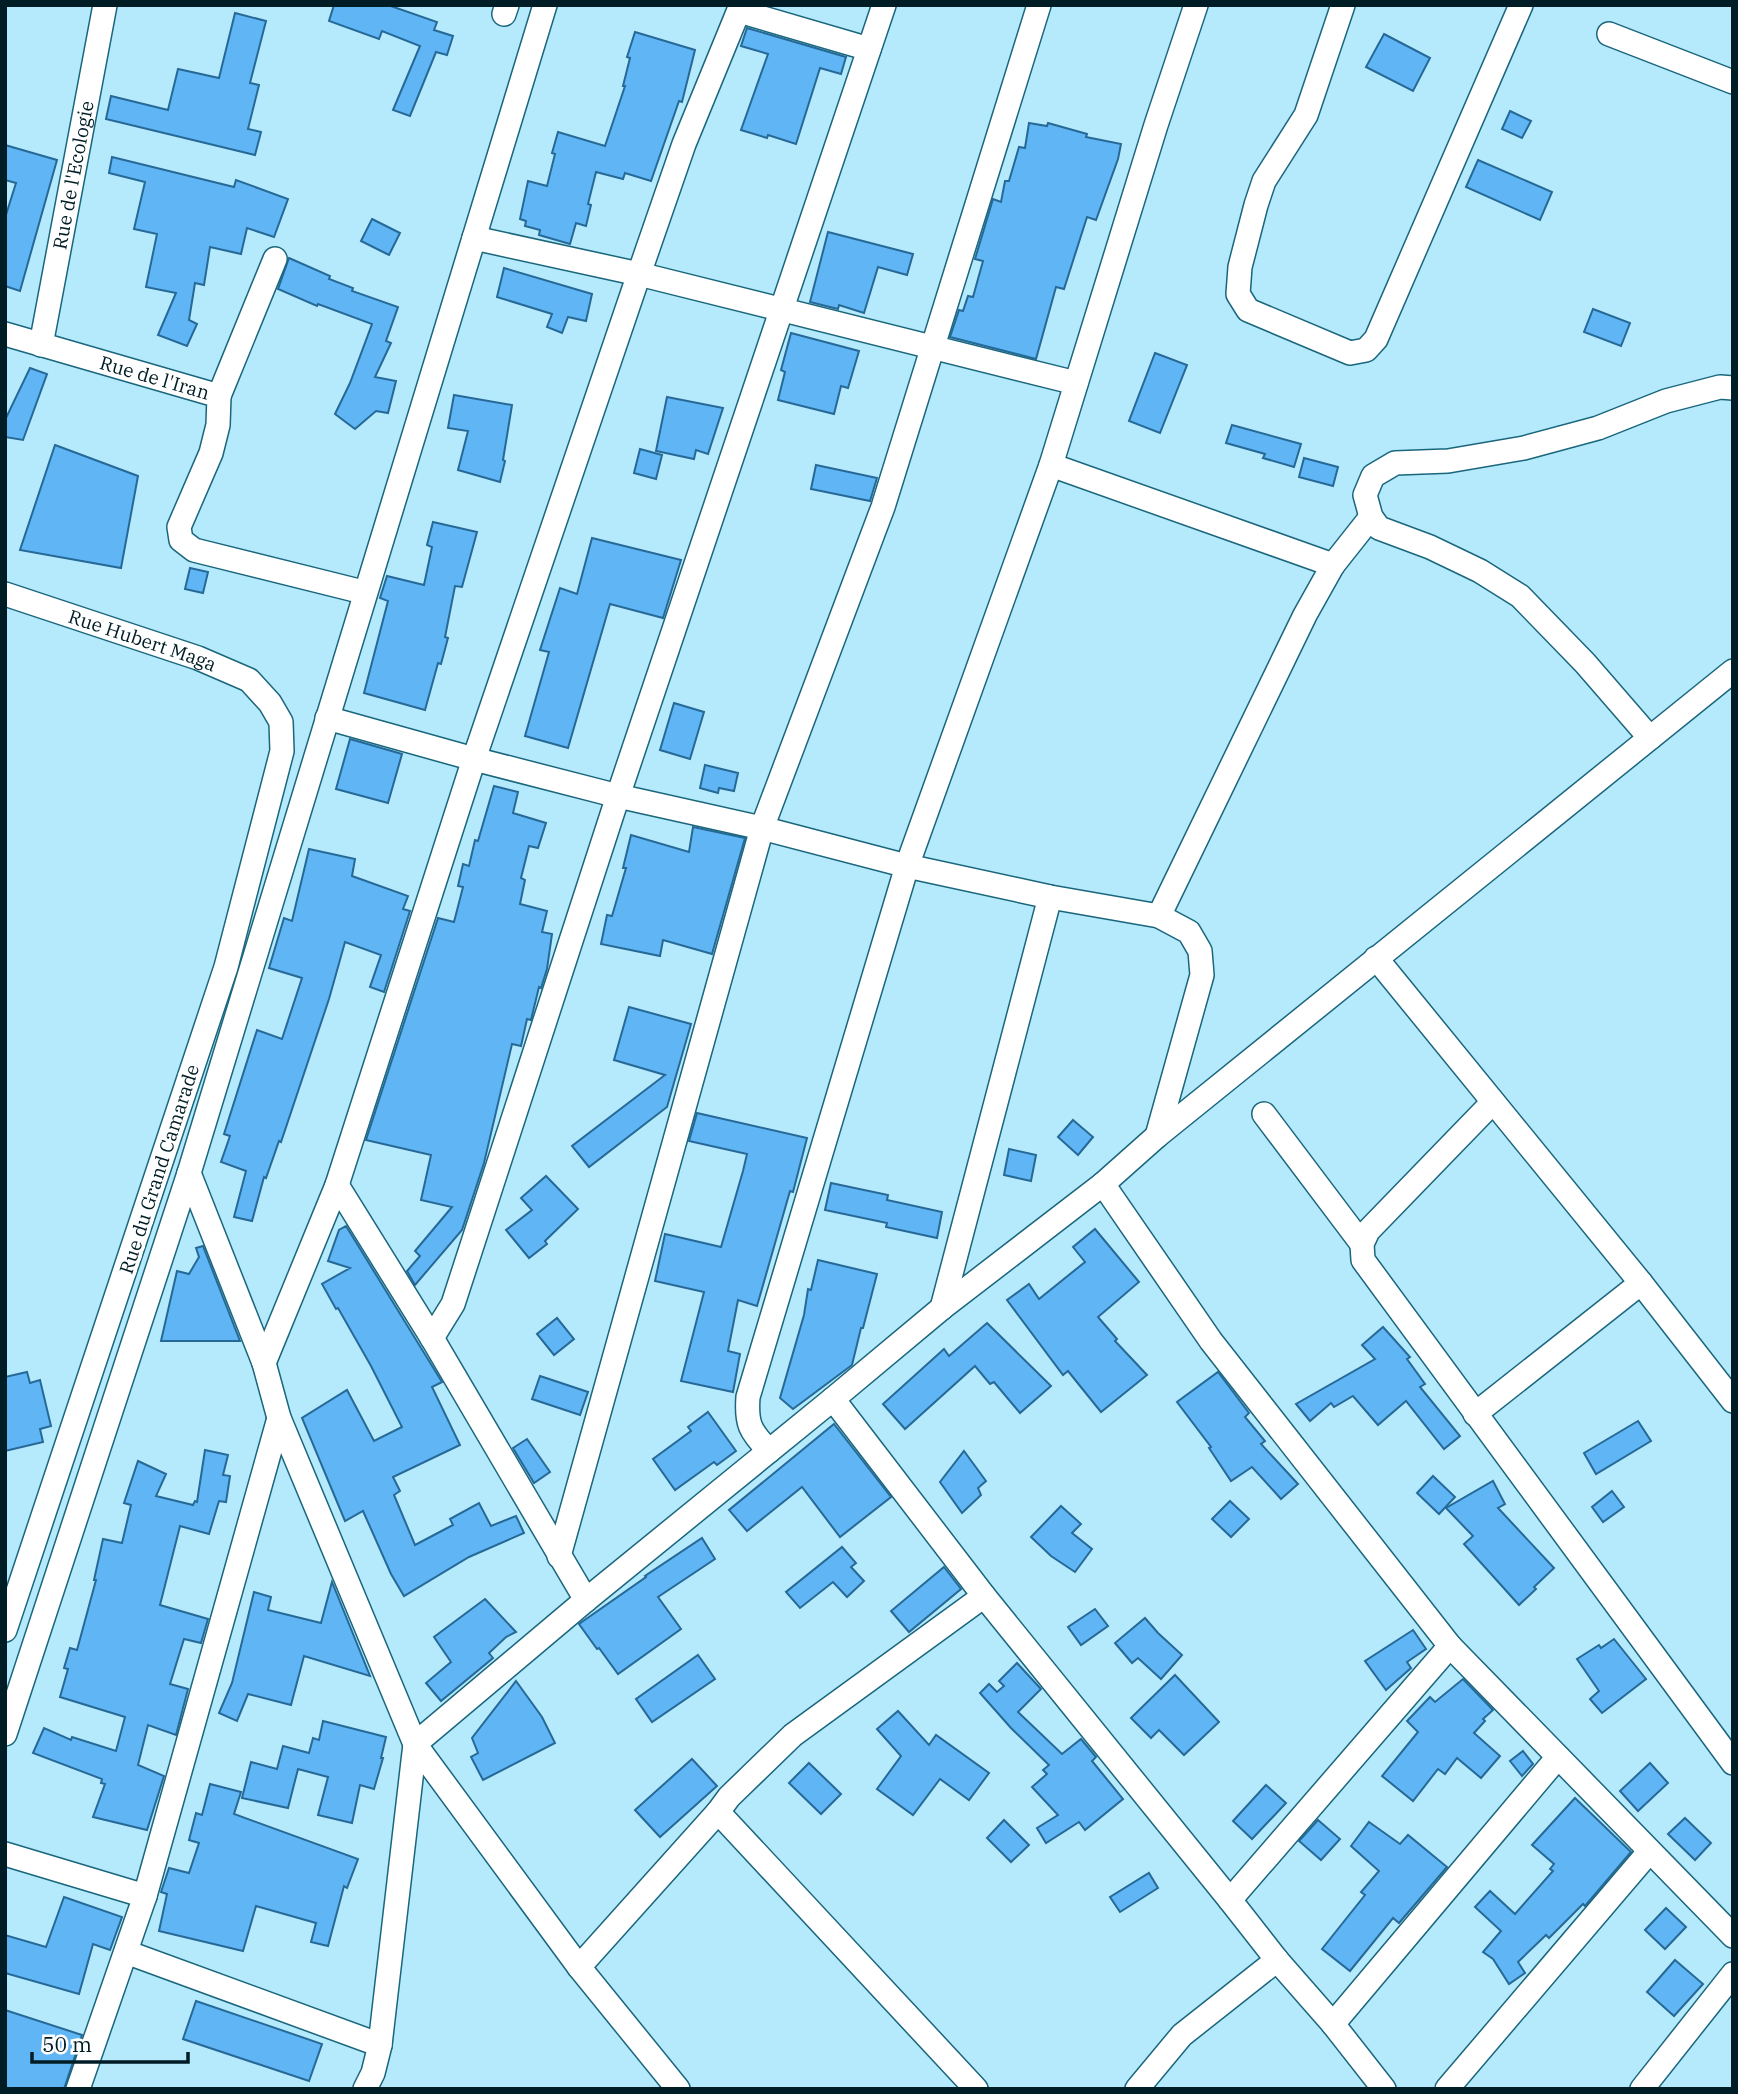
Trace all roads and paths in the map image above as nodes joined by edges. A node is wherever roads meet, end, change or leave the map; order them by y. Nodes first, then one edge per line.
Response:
1 (105, 5) edge
2 (545, 5) edge
3 (884, 5) edge
4 (1039, 5) edge
5 (1196, 5) edge
6 (1343, 5) edge
7 (1521, 5) edge
8 (740, 8) edge
9 (1609, 34) dead end
10 (869, 48) junction
11 (1733, 82) edge
12 (474, 238) junction
13 (275, 259) dead end
14 (639, 274) junction
15 (781, 309) junction
16 (5, 334) edge
17 (41, 345) junction
18 (932, 348) junction
19 (1076, 383) junction
20 (1733, 388) edge
21 (219, 396) junction
22 (1051, 465) junction
23 (1371, 517) junction
24 (1333, 565) junction
25 (363, 592) dead end
26 (5, 594) edge
27 (1733, 671) edge
28 (270, 703) joint
29 (327, 718) junction
30 (1650, 737) junction
31 (474, 759) junction
32 (618, 796) junction
33 (762, 828) junction
34 (908, 866) junction
35 (1050, 897) junction
36 (1159, 916) junction
37 (1376, 958) junction
38 (1493, 1102) junction
39 (1264, 1114) dead end
40 (1157, 1136) junction
41 (189, 1173) junction
42 (1103, 1184) junction
43 (337, 1185) junction
44 (1362, 1244) junction
45 (1641, 1283) junction
46 (942, 1308) junction
47 (432, 1338) junction
48 (264, 1363) junction
49 (832, 1399) junction
50 (1733, 1401) edge
51 (1475, 1414) junction
52 (279, 1418) junction
53 (769, 1451) junction
54 (559, 1556) junction
55 (984, 1596) junction
56 (586, 1600) junction
57 (5, 1630) edge
58 (1450, 1646) junction
59 (5, 1734) edge
60 (415, 1744) junction
61 (1558, 1757) junction
62 (1733, 1763) edge
63 (718, 1812) junction
64 (1649, 1852) junction
65 (5, 1854) edge
66 (145, 1896) junction
67 (1230, 1899) junction
68 (1733, 1937) edge
69 (126, 1952) junction
70 (1277, 1961) junction
71 (579, 1967) junction
72 (1733, 1974) edge
73 (1333, 2024) junction
74 (380, 2045) junction
75 (78, 2089) edge
76 (365, 2089) edge
77 (678, 2089) edge
78 (976, 2089) edge
79 (1137, 2089) edge
80 (1384, 2089) edge
81 (1447, 2089) edge
82 (1642, 2089) edge

1 - 17 street, Rue de l'Ecologie
2 - 12 street
3 - 10 street
4 - 18 street
5 - 19 street
6 - 7 street
8 - 10 street
8 - 14 street
9 - 11 street
10 - 15 street
12 - 14 street
12 - 29 street
13 - 21 street
14 - 15 street
14 - 31 street
15 - 18 street
15 - 32 street
16 - 17 street, Rue de l'Iran
17 - 21 street, Rue de l'Iran
18 - 19 street
18 - 33 street
19 - 22 street
20 - 23 street
21 - 25 street, Rue de l'Iran
22 - 24 street
22 - 34 street
23 - 24 street
23 - 30 street
24 - 36 street
26 - 28 street, Rue Hubert Maga
27 - 30 street
28 - 57 street, Rue du Grand Camarade
29 - 31 street
29 - 41 street
30 - 37 street
31 - 32 street
31 - 43 street
32 - 33 street
32 - 47 street
33 - 34 street
33 - 54 street
34 - 35 street
34 - 53 street
35 - 36 street
35 - 46 street
36 - 40 street
37 - 38 street
37 - 40 street
38 - 44 street
38 - 45 street
39 - 44 street
40 - 42 street
41 - 48 street
41 - 59 street
42 - 46 street
42 - 58 street
43 - 47 street
43 - 48 street
44 - 51 street
45 - 50 street
45 - 51 street
46 - 49 street
47 - 54 street
48 - 52 street
49 - 53 street
49 - 55 street
51 - 62 street
52 - 60 street
52 - 66 street
53 - 56 street
54 - 56 street
55 - 63 street
55 - 67 street
56 - 60 street
58 - 61 street
58 - 67 street
60 - 71 street
60 - 74 street
61 - 64 street
61 - 73 street
63 - 71 street
63 - 78 street
64 - 68 street
64 - 81 street
65 - 66 street
66 - 69 street
67 - 70 street
69 - 74 street
69 - 75 street
70 - 73 street
70 - 79 street
71 - 77 street
72 - 82 street
73 - 80 street
74 - 76 street

